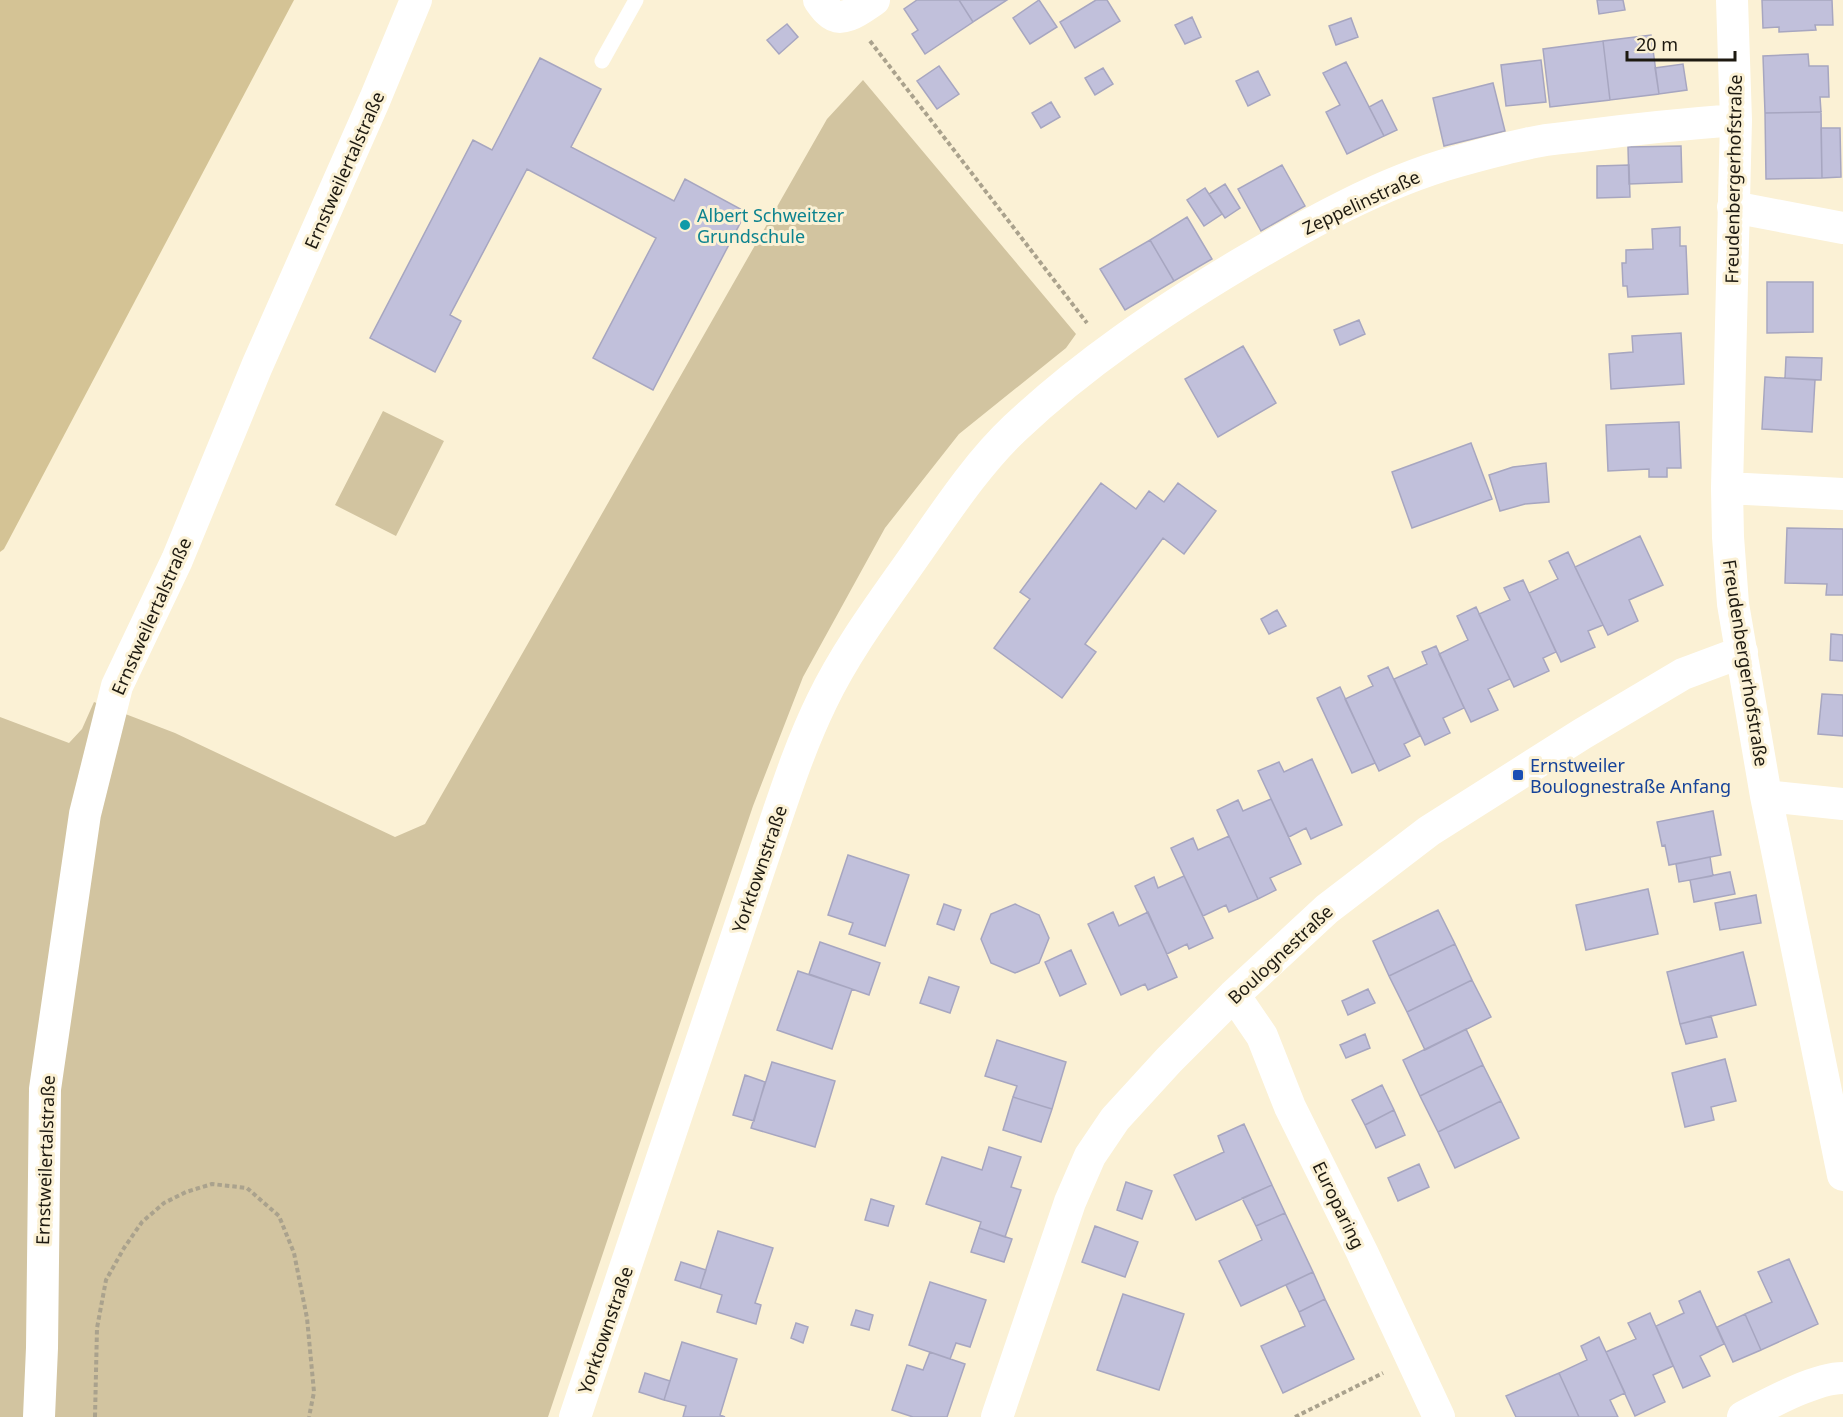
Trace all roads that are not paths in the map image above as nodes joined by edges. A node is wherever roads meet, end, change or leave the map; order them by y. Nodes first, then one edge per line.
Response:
1 (416, 0) edge
2 (636, 0) edge
3 (819, 0) edge
4 (1732, 0) edge
5 (863, 7) edge
6 (602, 61) dead end
7 (1736, 120) junction
8 (1733, 207) junction
9 (1843, 228) edge
10 (1062, 385) joint
11 (1727, 488) junction
12 (1843, 494) edge
13 (1742, 652) junction
14 (1767, 796) junction
15 (1843, 804) edge
16 (1234, 995) junction
17 (1843, 1174) edge
18 (1843, 1378) edge
19 (39, 1417) edge
20 (575, 1417) edge
21 (997, 1417) edge
22 (1439, 1417) edge
23 (1743, 1417) edge

1 - 19 street, Ernstweilertalstraße
2 - 6 lane
3 - 5 street
4 - 7 street, Freudenbergerhofstraße
7 - 8 street, Freudenbergerhofstraße
7 - 10 street, Zeppelinstraße
8 - 9 street
8 - 11 street, Freudenbergerhofstraße
10 - 20 street, Yorktownstraße
11 - 12 street
11 - 13 street, Freudenbergerhofstraße
13 - 14 street, Freudenbergerhofstraße
13 - 16 street, Boulognestraße
14 - 15 street
14 - 17 street, Freudenbergerhofstraße
16 - 21 street, Boulognestraße
16 - 22 street, Europaring
18 - 23 street

